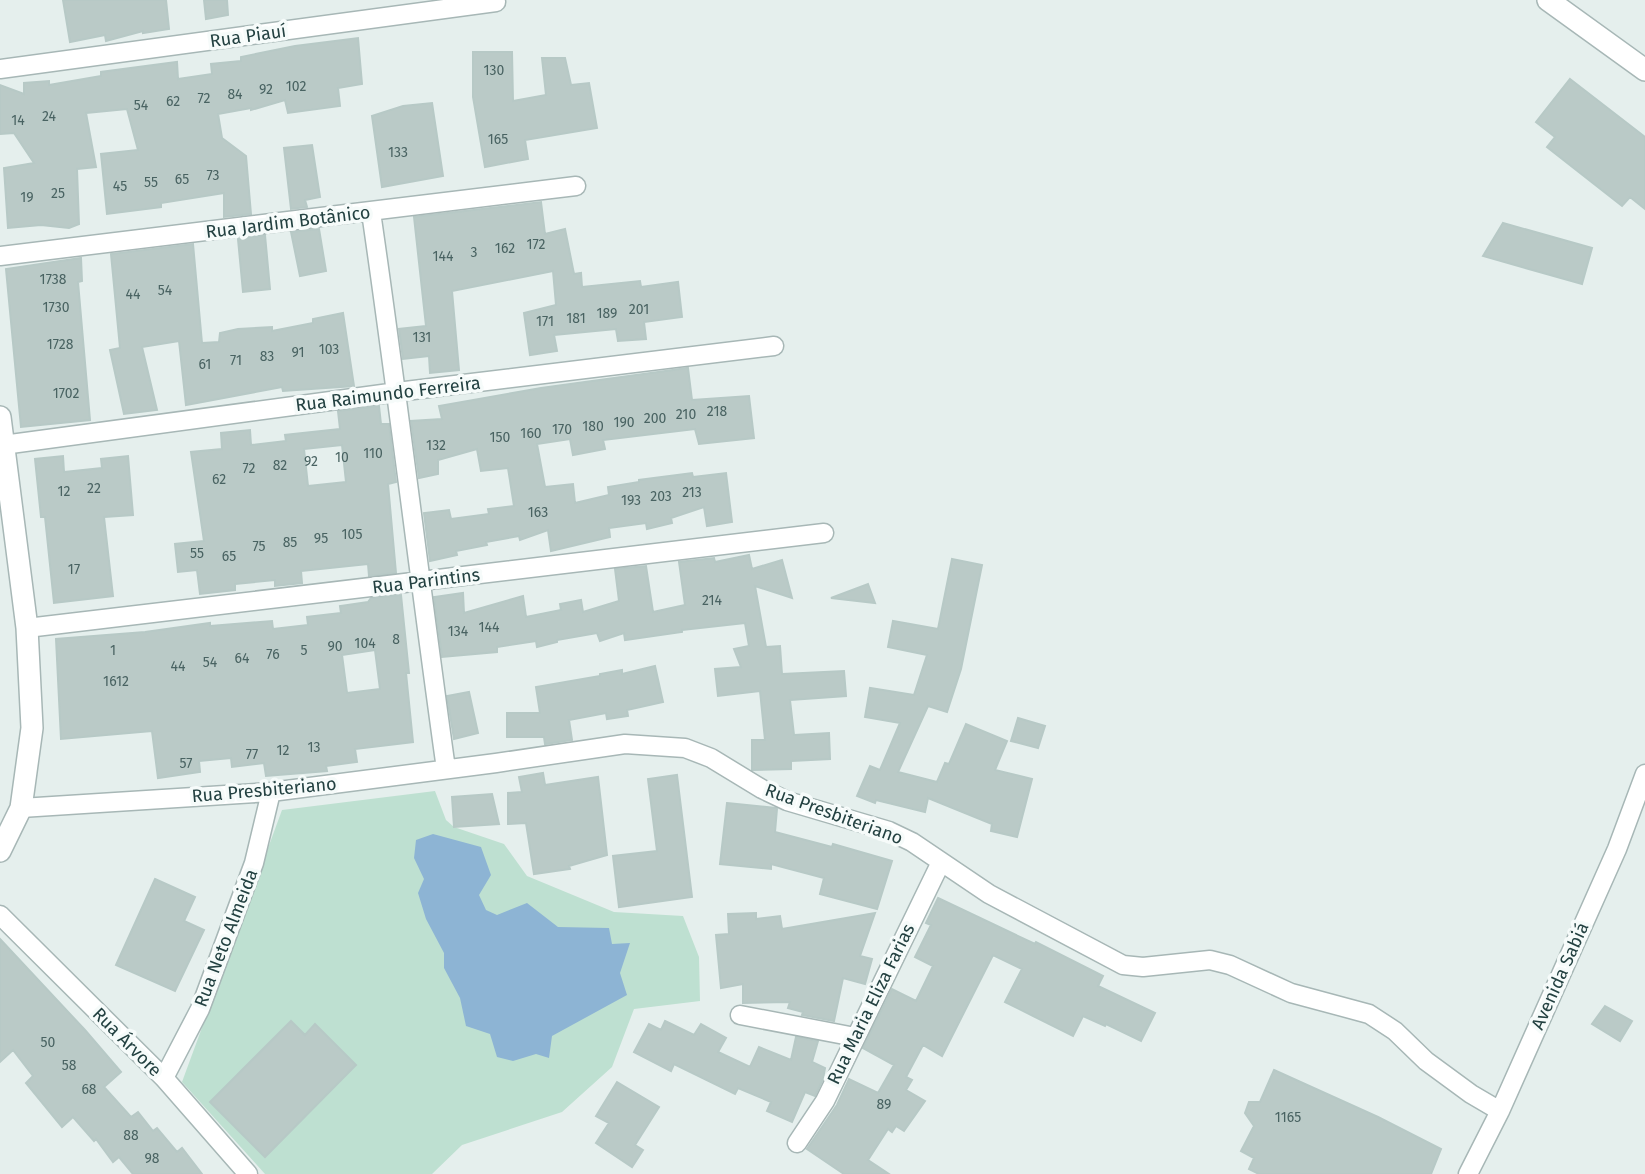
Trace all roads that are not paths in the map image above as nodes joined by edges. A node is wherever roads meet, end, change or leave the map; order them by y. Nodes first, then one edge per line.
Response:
1 (1548, 0) edge
2 (496, 2) dead end
3 (0, 69) edge
4 (1645, 69) edge
5 (576, 186) dead end
6 (371, 212) junction
7 (0, 256) edge
8 (774, 346) dead end
9 (397, 392) junction
10 (0, 417) edge
11 (3, 445) junction
12 (824, 533) dead end
13 (420, 582) junction
14 (27, 628) junction
15 (446, 769) junction
16 (1645, 775) edge
17 (271, 792) junction
18 (22, 808) junction
19 (0, 851) edge
20 (940, 862) junction
21 (0, 915) edge
22 (740, 1015) dead end
23 (855, 1037) junction
24 (164, 1078) junction
25 (1500, 1111) junction
26 (797, 1143) dead end
27 (248, 1174) edge
28 (1468, 1174) edge

1 - 4 street
2 - 3 street, Rua Piauí
5 - 6 street, Rua Jardim Botânico
6 - 7 street, Rua Jardim Botânico
6 - 9 street
8 - 9 street, Rua Raimundo Ferreira
9 - 11 street, Rua Raimundo Ferreira
9 - 13 street
10 - 11 street
11 - 14 street
12 - 13 street, Rua Parintins
13 - 14 street, Rua Parintins
13 - 15 street
14 - 18 street
15 - 17 street, Rua Presbiteriano
15 - 20 street, Rua Presbiteriano
16 - 25 street, Avenida Sabiá
17 - 18 street, Rua Presbiteriano
17 - 24 street, Rua Neto Almeida
18 - 19 street
20 - 23 street, Rua Maria Eliza Farias
20 - 25 street, Rua Presbiteriano
21 - 24 street, Rua Árvore
22 - 23 street
23 - 26 street, Rua Maria Eliza Farias
24 - 27 street, Rua Árvore
25 - 28 street, Avenida Sabiá

